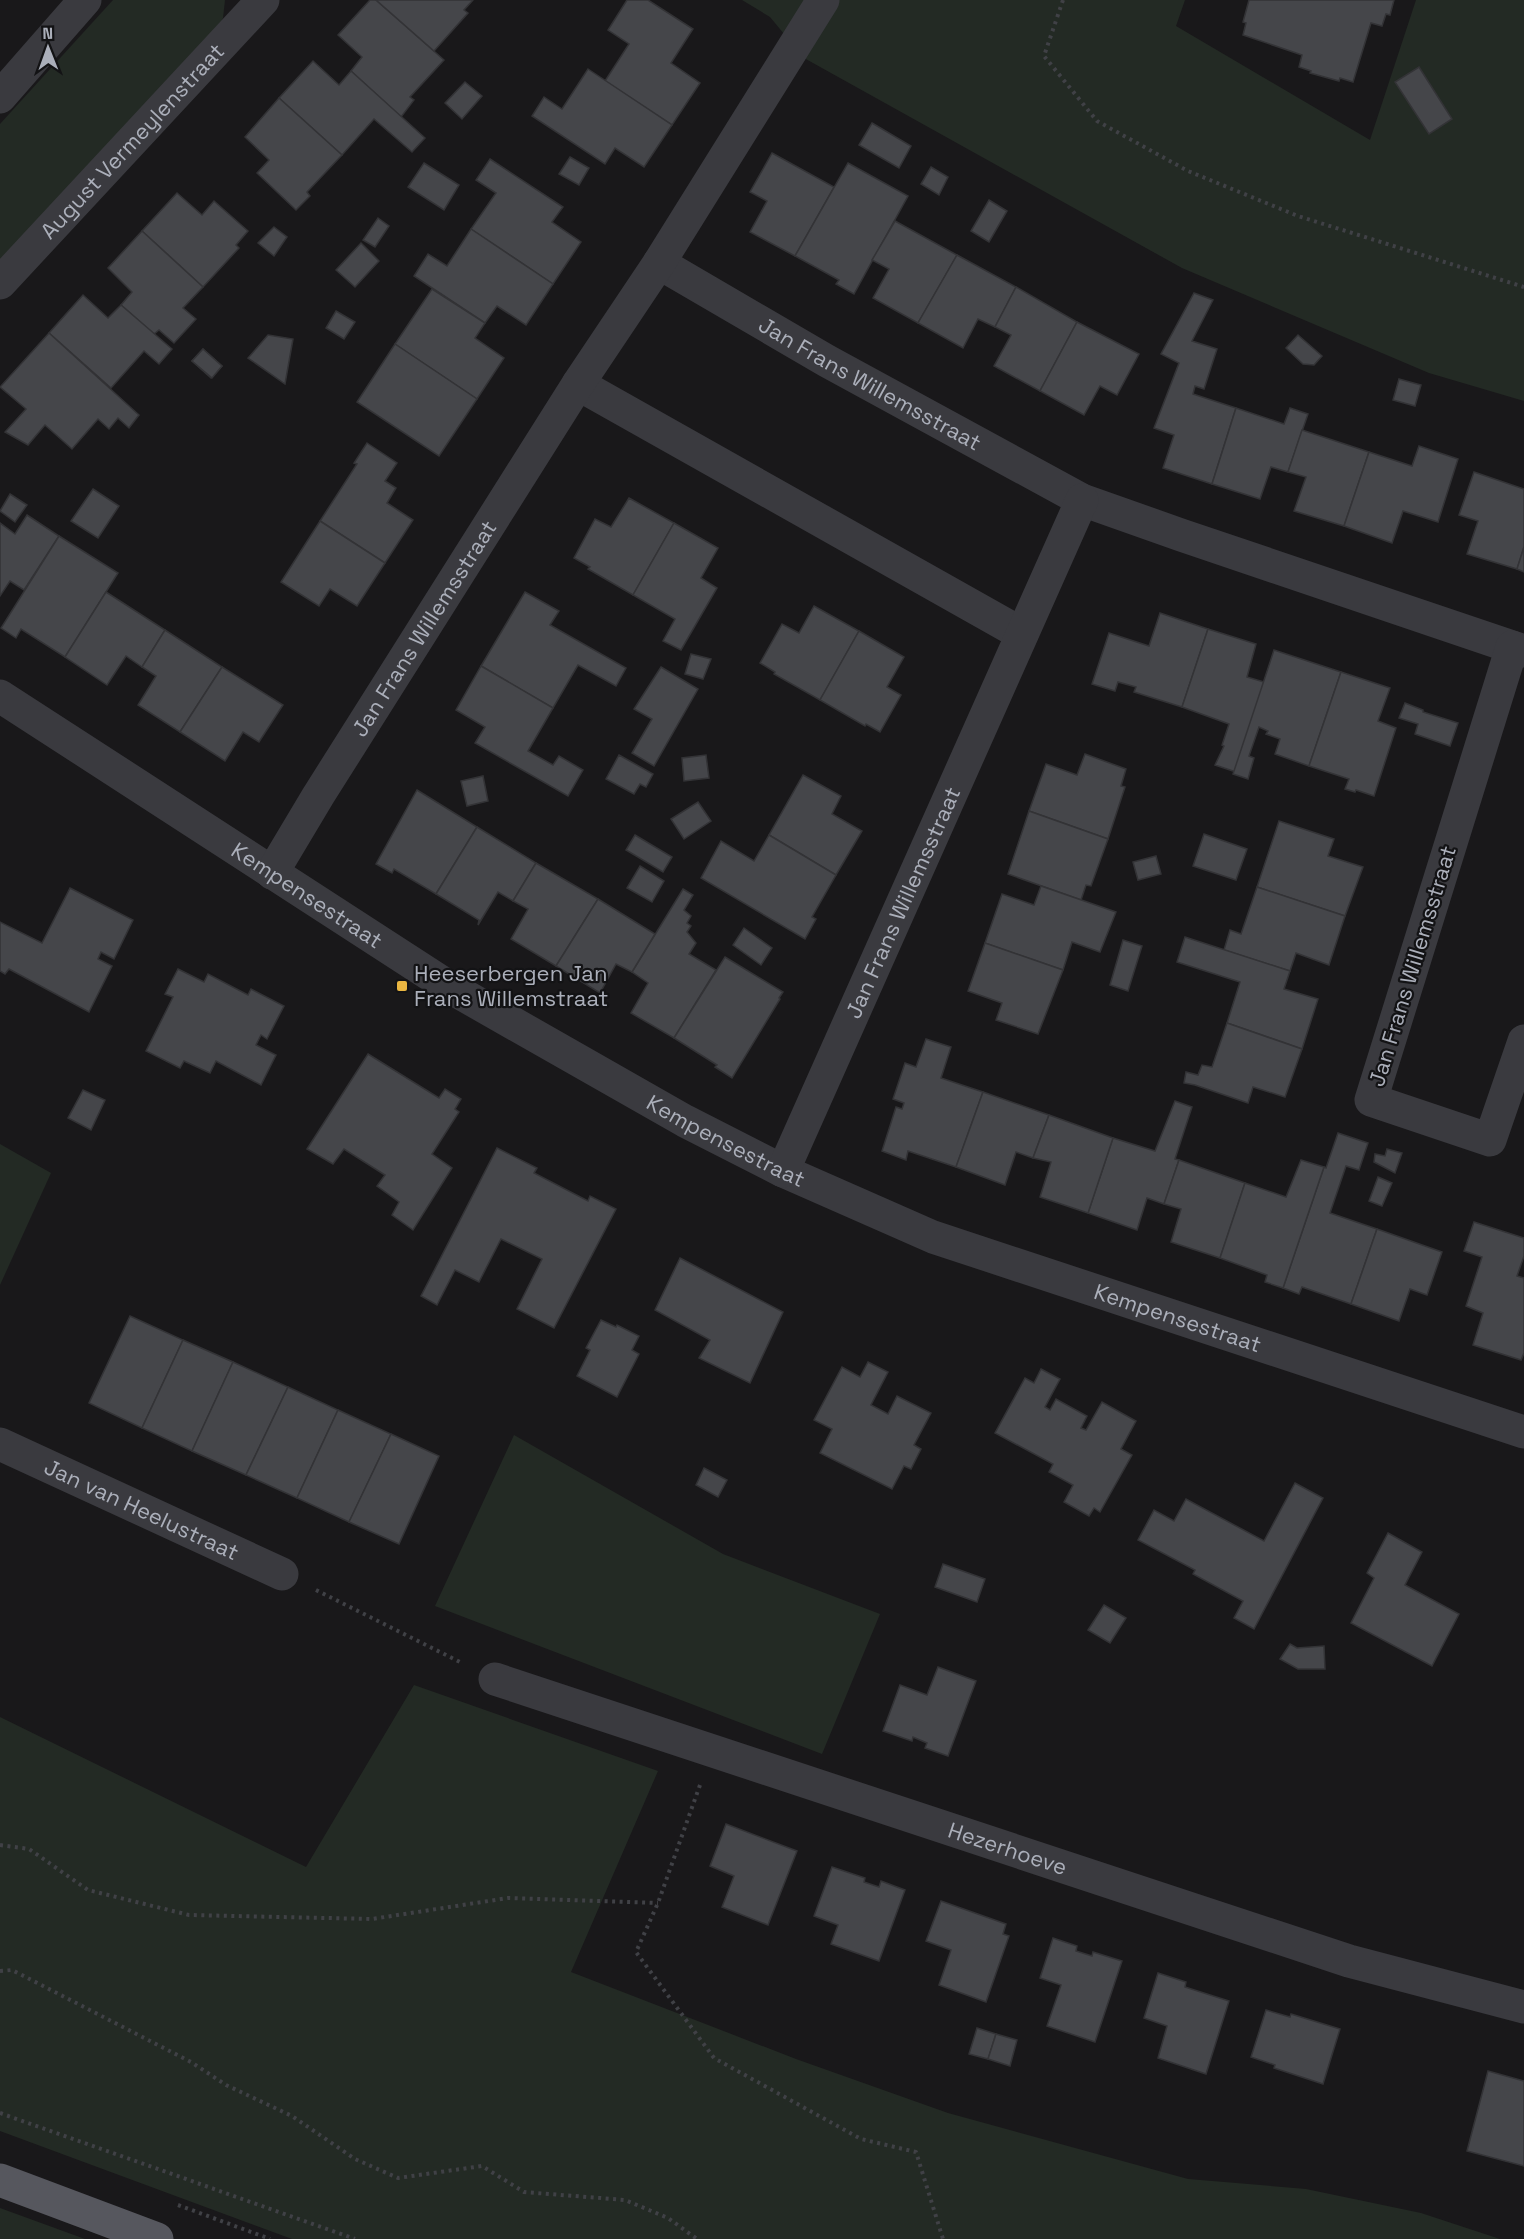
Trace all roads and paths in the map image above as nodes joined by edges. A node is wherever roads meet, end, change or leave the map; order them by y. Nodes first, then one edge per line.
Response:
1 (86, 0) edge
2 (263, 0) edge
3 (823, 0) edge
4 (1063, 0) edge
5 (0, 97) edge
6 (659, 263) junction
7 (0, 283) edge
8 (1524, 287) edge
9 (578, 384) junction
10 (1082, 500) junction
11 (1022, 634) junction
12 (1518, 649) edge
13 (0, 696) edge
14 (272, 873) junction
15 (1524, 1041) edge
16 (783, 1171) junction
17 (1524, 1432) edge
18 (0, 1444) edge
19 (282, 1574) joint
20 (495, 1679) joint
21 (712, 1751) junction
22 (0, 1845) edge
23 (658, 1903) junction
24 (0, 1971) edge
25 (1524, 2007) edge
26 (0, 2113) edge
27 (0, 2180) edge
28 (157, 2239) edge
29 (355, 2239) edge
30 (697, 2239) edge
31 (943, 2239) edge

1 - 5 street
2 - 7 street, August Vermeylenstraat
3 - 6 street, Jan Frans Willemsstraat
4 - 8 path
6 - 9 street, Jan Frans Willemsstraat
6 - 10 street, Jan Frans Willemsstraat
9 - 11 street
9 - 14 street, Jan Frans Willemsstraat
10 - 11 street, Jan Frans Willemsstraat
10 - 12 street, Jan Frans Willemsstraat
11 - 16 street, Jan Frans Willemsstraat
12 - 15 street, Jan Frans Willemsstraat
13 - 14 street, Kempensestraat
14 - 16 street, Kempensestraat
16 - 17 street, Kempensestraat
18 - 19 street, Jan van Heelustraat
19 - 20 path
20 - 21 street, Hezerhoeve
21 - 23 path
21 - 25 street, Hezerhoeve
22 - 23 path
23 - 31 path
24 - 30 path
26 - 29 path
27 - 28 main road

